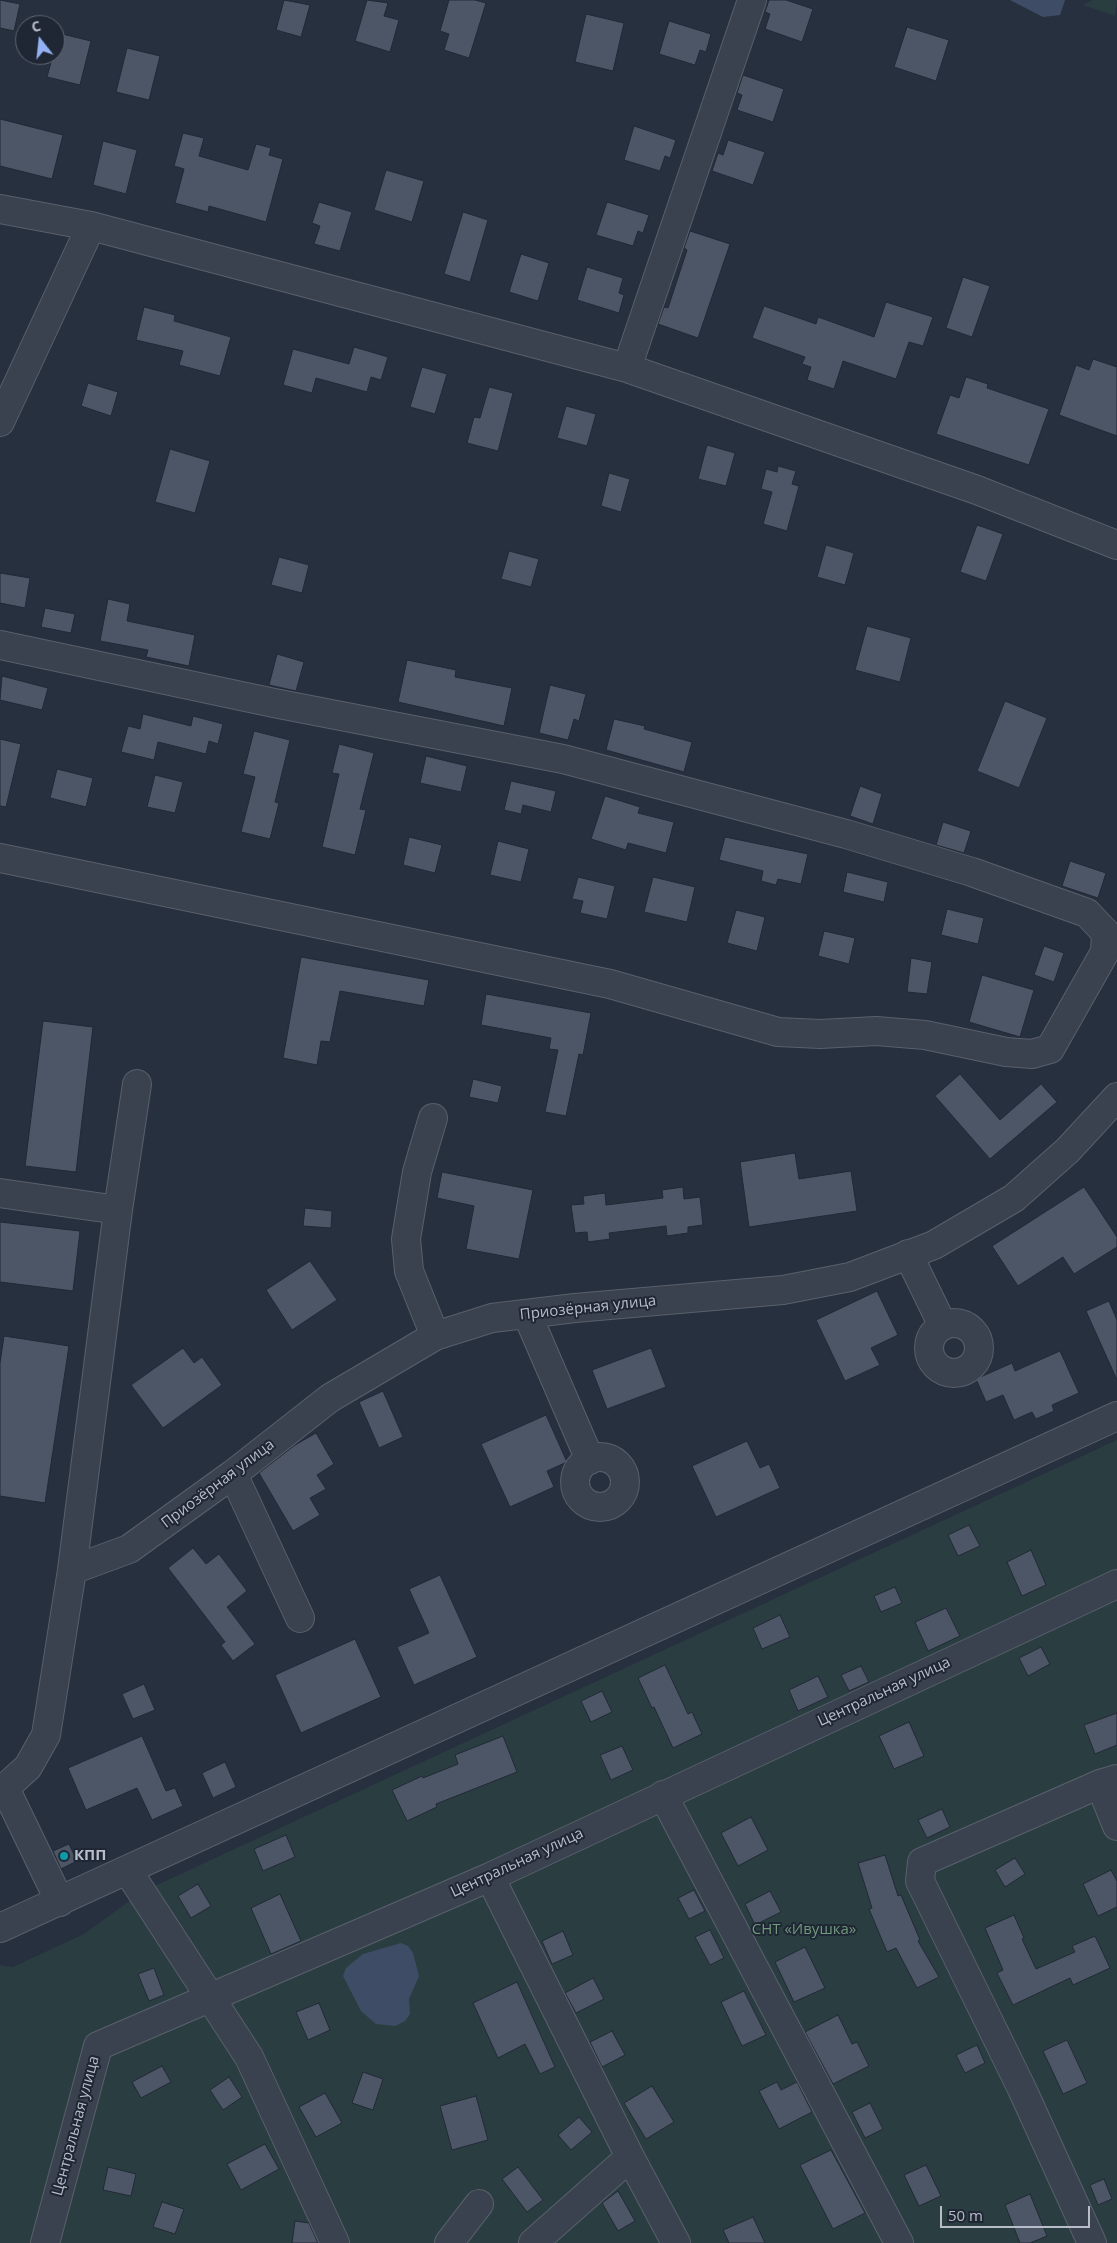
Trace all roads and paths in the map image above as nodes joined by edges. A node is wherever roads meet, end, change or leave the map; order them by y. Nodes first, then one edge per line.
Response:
1 (752, 0) edge
2 (0, 209) edge
3 (91, 226) junction
4 (627, 368) junction
5 (0, 422) edge
6 (1117, 545) edge
7 (0, 645) edge
8 (0, 858) edge
9 (137, 1084) dead end
10 (1117, 1098) edge
11 (433, 1118) dead end
12 (0, 1194) edge
13 (118, 1210) junction
14 (908, 1254) junction
15 (527, 1314) junction
16 (943, 1326) dead end
17 (435, 1336) junction
18 (1117, 1416) edge
19 (590, 1460) dead end
20 (233, 1474) junction
21 (72, 1570) junction
22 (1117, 1584) edge
23 (300, 1618) dead end
24 (1108, 1782) edge
25 (2, 1789) edge
26 (663, 1795) junction
27 (1117, 1826) edge
28 (128, 1871) junction
29 (490, 1877) junction
30 (60, 1902) junction
31 (0, 1928) edge
32 (210, 1996) junction
33 (630, 2157) junction
34 (479, 2204) dead end
35 (44, 2243) edge
36 (335, 2243) edge
37 (448, 2243) edge
38 (533, 2243) edge
39 (676, 2243) edge
40 (899, 2243) edge
41 (1092, 2243) edge

1 - 4 street
2 - 3 street
3 - 4 street
3 - 5 street
4 - 6 street
7 - 8 street
9 - 13 street
10 - 14 street, Приозёрная улица
11 - 17 street
12 - 13 street
13 - 21 street
14 - 15 street, Приозёрная улица
14 - 16 street
15 - 17 street, Приозёрная улица
15 - 19 street
17 - 20 street, Приозёрная улица
18 - 28 street
20 - 21 street, Приозёрная улица
20 - 23 street
21 - 25 street
22 - 26 street, Центральная улица
24 - 27 street
24 - 41 street
25 - 30 street
26 - 29 street, Центральная улица
26 - 40 street
28 - 30 street
28 - 32 street
29 - 32 street, Центральная улица
29 - 33 street
30 - 31 street
32 - 35 street, Центральная улица
32 - 36 street
33 - 38 street
33 - 39 street
34 - 37 street

